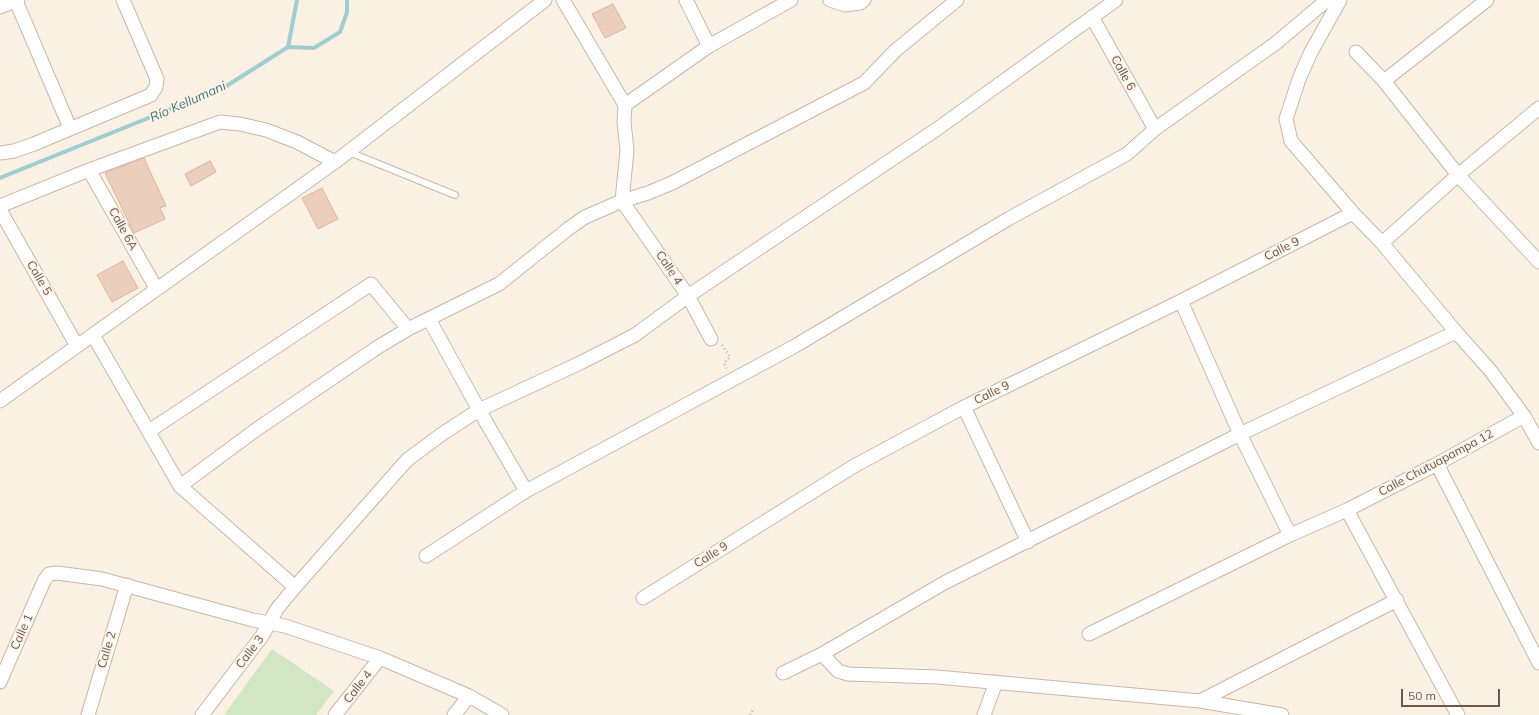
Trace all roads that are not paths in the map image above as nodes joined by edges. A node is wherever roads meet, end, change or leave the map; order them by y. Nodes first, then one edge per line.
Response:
1 (17, 0) edge
2 (123, 0) edge
3 (545, 0) edge
4 (563, 0) edge
5 (686, 0) edge
6 (791, 0) edge
7 (830, 0) edge
8 (864, 0) edge
9 (956, 0) edge
10 (1116, 0) edge
11 (1327, 0) edge
12 (1340, 0) edge
13 (1487, 0) edge
14 (0, 7) edge
15 (1092, 17) junction
16 (708, 46) junction
17 (1356, 52) dead end
18 (1384, 81) junction
19 (625, 105) junction
20 (1539, 108) edge
21 (70, 128) junction
22 (1155, 129) junction
23 (348, 152) junction
24 (0, 153) edge
25 (335, 162) junction
26 (89, 170) junction
27 (1458, 175) junction
28 (455, 195) dead end
29 (622, 201) junction
30 (0, 206) edge
31 (0, 210) edge
32 (1353, 213) junction
33 (1382, 243) junction
34 (1539, 262) edge
35 (156, 288) junction
36 (688, 296) junction
37 (1181, 301) junction
38 (429, 319) junction
39 (408, 329) junction
40 (1456, 332) junction
41 (93, 335) junction
42 (711, 339) road end
43 (77, 346) junction
44 (0, 401) edge
45 (964, 407) junction
46 (479, 410) junction
47 (1524, 416) junction
48 (149, 431) junction
49 (1240, 434) junction
50 (1539, 443) edge
51 (1437, 464) junction
52 (180, 486) junction
53 (526, 491) junction
54 (1347, 510) junction
55 (1290, 535) junction
56 (1028, 542) junction
57 (426, 556) dead end
58 (127, 585) junction
59 (295, 587) junction
60 (643, 598) dead end
61 (1397, 600) junction
62 (269, 623) junction
63 (1089, 634) dead end
64 (822, 654) junction
65 (380, 658) junction
66 (1539, 663) edge
67 (783, 673) dead end
68 (0, 682) edge
69 (996, 682) junction
70 (469, 696) junction
71 (1200, 701) junction
72 (88, 715) edge
73 (202, 715) edge
74 (335, 715) edge
75 (454, 715) edge
76 (502, 715) edge
77 (984, 715) edge
78 (1282, 715) edge
79 (1458, 715) edge

1 - 14 street
1 - 21 street
2 - 21 street
3 - 23 street
4 - 19 street
5 - 16 street
6 - 16 street
7 - 8 street
9 - 29 street
10 - 15 street, Calle 3
11 - 22 street
12 - 32 street
13 - 18 street
15 - 22 street, Calle 6
15 - 36 street, Calle 3
16 - 19 street
17 - 18 street
18 - 27 street
19 - 29 street
20 - 27 street
21 - 24 street
22 - 53 street
23 - 25 street
23 - 28 lane
25 - 26 street
25 - 35 street
26 - 30 street
26 - 35 street, Calle 6A
27 - 33 street
27 - 34 street
29 - 36 street, Calle 4
29 - 38 street
31 - 43 street, Calle 5
32 - 33 street
32 - 37 street, Calle 9
33 - 40 street
35 - 41 street
36 - 42 street, Calle 4
36 - 46 street, Calle 3
37 - 45 street, Calle 9
37 - 49 street
38 - 39 street
38 - 46 street
39 - 48 street
39 - 52 street
40 - 47 street
40 - 49 street
41 - 43 street
41 - 48 street
43 - 44 street
45 - 56 street
45 - 60 street, Calle 9
46 - 53 street
46 - 59 street, Calle 3
47 - 50 street
47 - 51 street, Calle Chutuapampa 12
48 - 52 street
49 - 55 street
49 - 56 street
51 - 54 street, Calle Chutuapampa 12
51 - 66 street
52 - 59 street
53 - 57 street
54 - 55 street, Calle Chutuapampa 12
54 - 61 street
55 - 63 street, Calle Chutuapampa 12
56 - 64 street
58 - 62 street
58 - 68 street, Calle 1
58 - 72 street, Calle 2
59 - 62 street, Calle 3
61 - 71 street
61 - 79 street
62 - 65 street
62 - 73 street, Calle 3
64 - 67 street
64 - 69 street
65 - 70 street
65 - 74 street, Calle 4
69 - 71 street
69 - 77 street
70 - 75 street
70 - 76 street
71 - 78 street

